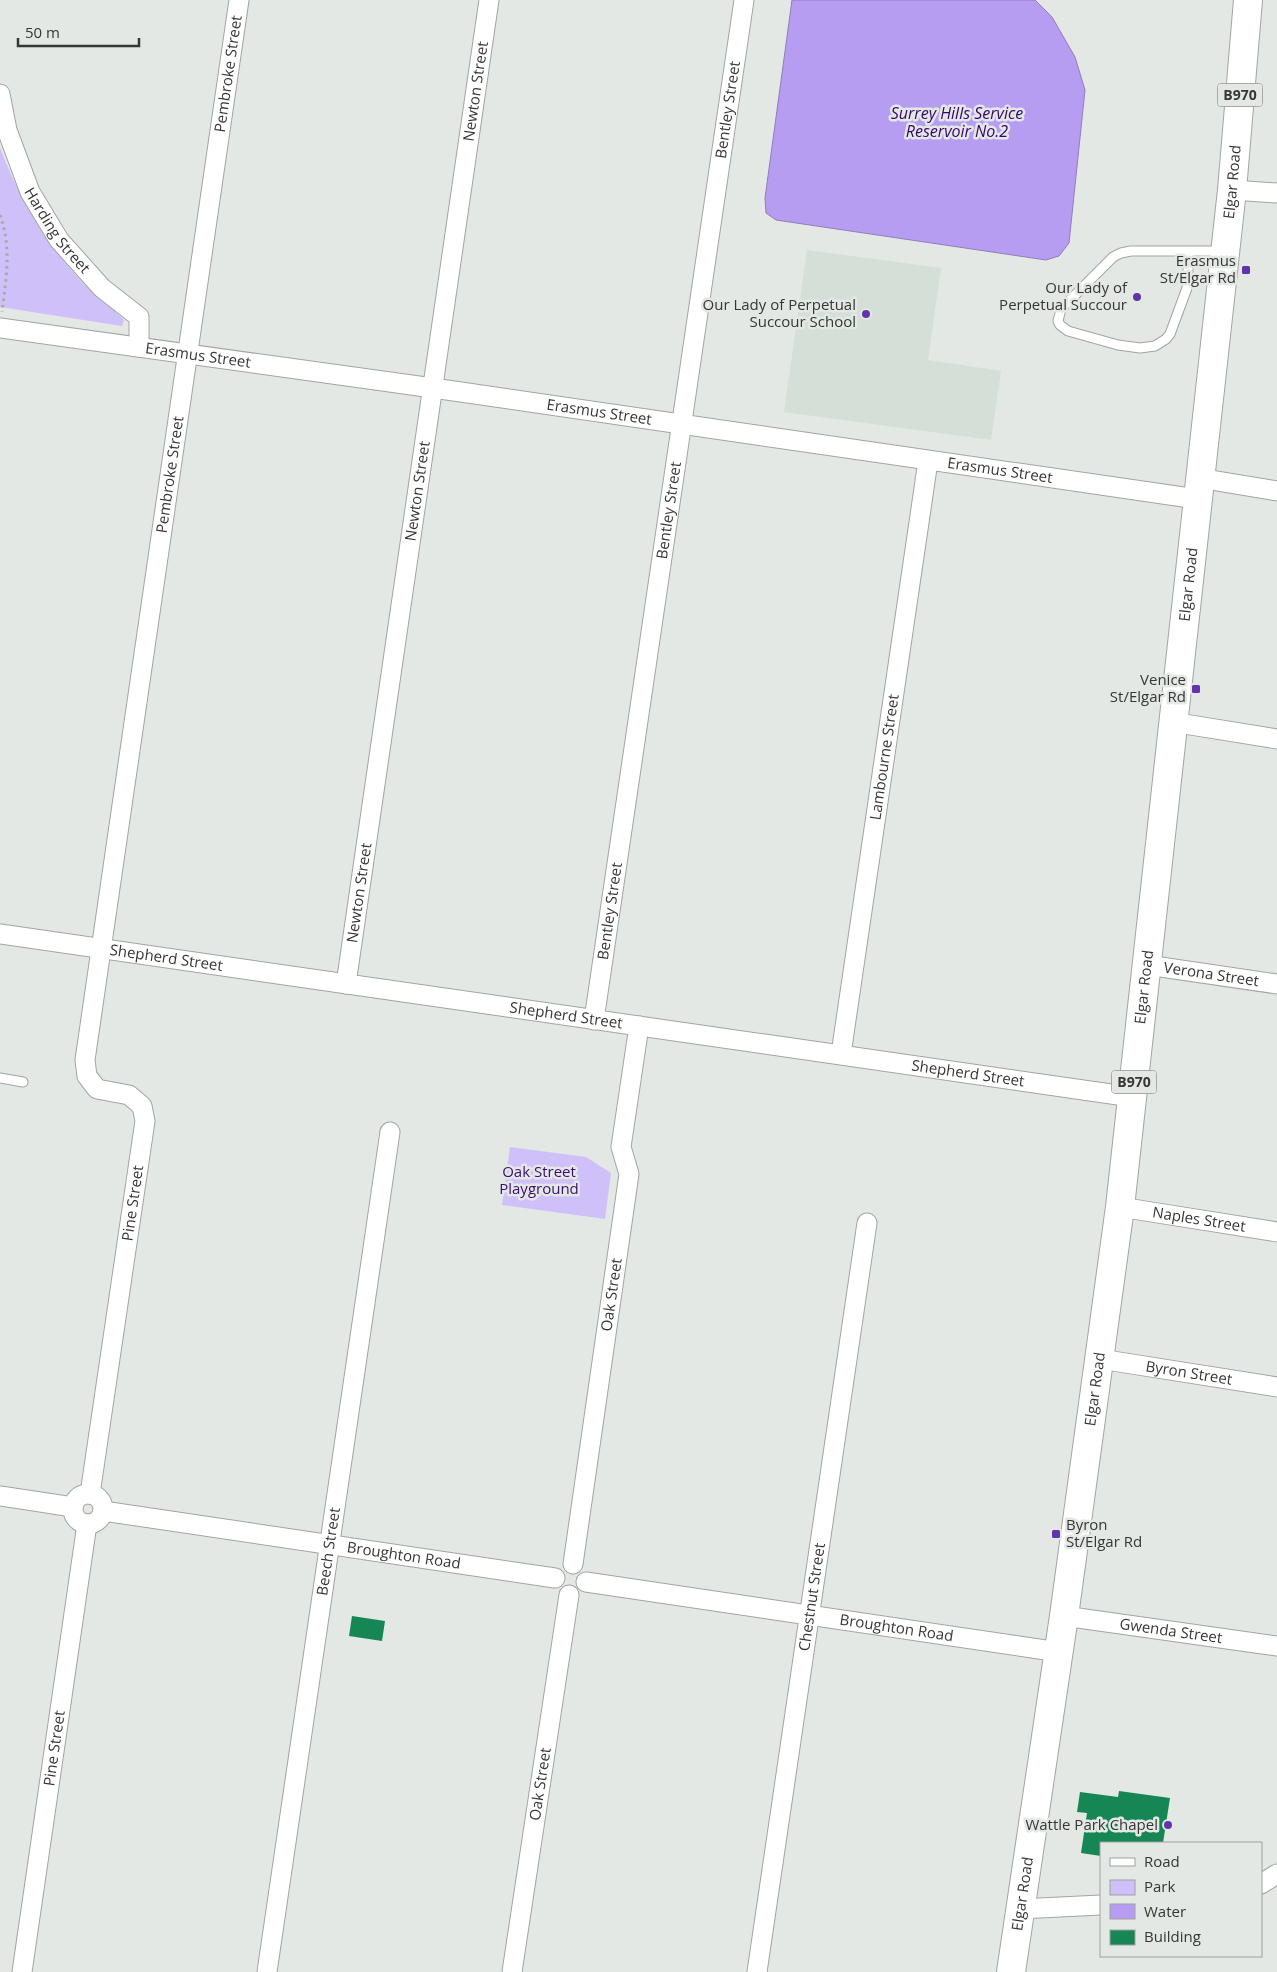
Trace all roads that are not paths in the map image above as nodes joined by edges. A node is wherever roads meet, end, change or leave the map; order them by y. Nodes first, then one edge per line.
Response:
1 (239, 0) edge
2 (489, 0) edge
3 (744, 0) edge
4 (1248, 0) edge
5 (0, 94) edge
6 (1232, 190) junction
7 (1277, 193) edge
8 (1190, 251) junction
9 (1224, 251) junction
10 (0, 328) edge
11 (139, 347) junction
12 (187, 354) junction
13 (433, 388) junction
14 (682, 425) junction
15 (928, 461) junction
16 (1198, 489) junction
17 (1277, 491) edge
18 (1172, 722) junction
19 (1277, 739) edge
20 (0, 934) edge
21 (103, 949) junction
22 (1147, 965) junction
23 (346, 984) junction
24 (1277, 984) edge
25 (594, 1020) junction
26 (639, 1026) junction
27 (842, 1054) junction
28 (0, 1078) edge
29 (23, 1082) dead end
30 (1132, 1097) junction
31 (390, 1132) dead end
32 (1120, 1207) junction
33 (867, 1223) dead end
34 (1277, 1232) edge
35 (1100, 1359) junction
36 (1277, 1387) edge
37 (90, 1494) junction
38 (0, 1496) edge
39 (73, 1507) junction
40 (103, 1511) junction
41 (86, 1524) junction
42 (328, 1544) junction
43 (572, 1564) junction
44 (555, 1578) junction
45 (586, 1582) junction
46 (569, 1595) junction
47 (808, 1615) junction
48 (1064, 1616) junction
49 (1277, 1646) edge
50 (1059, 1652) junction
51 (1277, 1874) edge
52 (1262, 1883) edge
53 (1100, 1905) edge
54 (1019, 1909) junction
55 (22, 1972) edge
56 (267, 1972) edge
57 (512, 1972) edge
58 (757, 1972) edge
59 (1011, 1972) edge

1 - 12 street, Pembroke Street
2 - 13 street, Newton Street
3 - 14 street, Bentley Street
4 - 6 main road, Elgar Road / B970
5 - 11 street, Harding Street
6 - 7 street
6 - 9 main road, Elgar Road / B970
8 - 8 lane
8 - 9 lane
9 - 16 main road, Elgar Road / B970
10 - 11 street, Erasmus Street
11 - 12 street, Erasmus Street
12 - 13 street, Erasmus Street
12 - 21 street, Pembroke Street
13 - 14 street, Erasmus Street
13 - 23 street, Newton Street
14 - 15 street, Erasmus Street
14 - 25 street, Bentley Street
15 - 16 street, Erasmus Street
15 - 27 street, Lambourne Street
16 - 17 street, Erasmus Street
16 - 18 main road, Elgar Road / B970
18 - 19 street
18 - 22 main road, Elgar Road / B970
20 - 21 street, Shepherd Street
21 - 23 street, Shepherd Street
21 - 37 street, Pine Street
22 - 24 street, Verona Street
22 - 30 main road, Elgar Road / B970
23 - 25 street, Shepherd Street
25 - 26 street, Shepherd Street
26 - 27 street, Shepherd Street
26 - 43 street, Oak Street
27 - 30 street, Shepherd Street
28 - 29 lane
30 - 32 main road, Elgar Road / B970
31 - 42 street, Beech Street
32 - 34 street, Naples Street
32 - 35 main road, Elgar Road / B970
33 - 47 street, Chestnut Street
35 - 36 street, Byron Street
35 - 48 main road, Elgar Road / B970
37 - 39 street
37 - 40 street
38 - 39 street
39 - 41 street
40 - 41 street
40 - 42 street, Broughton Road
41 - 55 street, Pine Street
42 - 44 street, Broughton Road
42 - 56 street, Beech Street
43 - 44 street
43 - 45 street
44 - 46 street
45 - 46 street
45 - 47 street, Broughton Road
46 - 57 street, Oak Street
47 - 50 street, Broughton Road
47 - 58 street, Chestnut Street
48 - 49 street, Gwenda Street
48 - 50 main road, Elgar Road / B970
50 - 54 main road, Elgar Road / B970
51 - 52 street
53 - 54 street
54 - 59 main road, Elgar Road / B970

